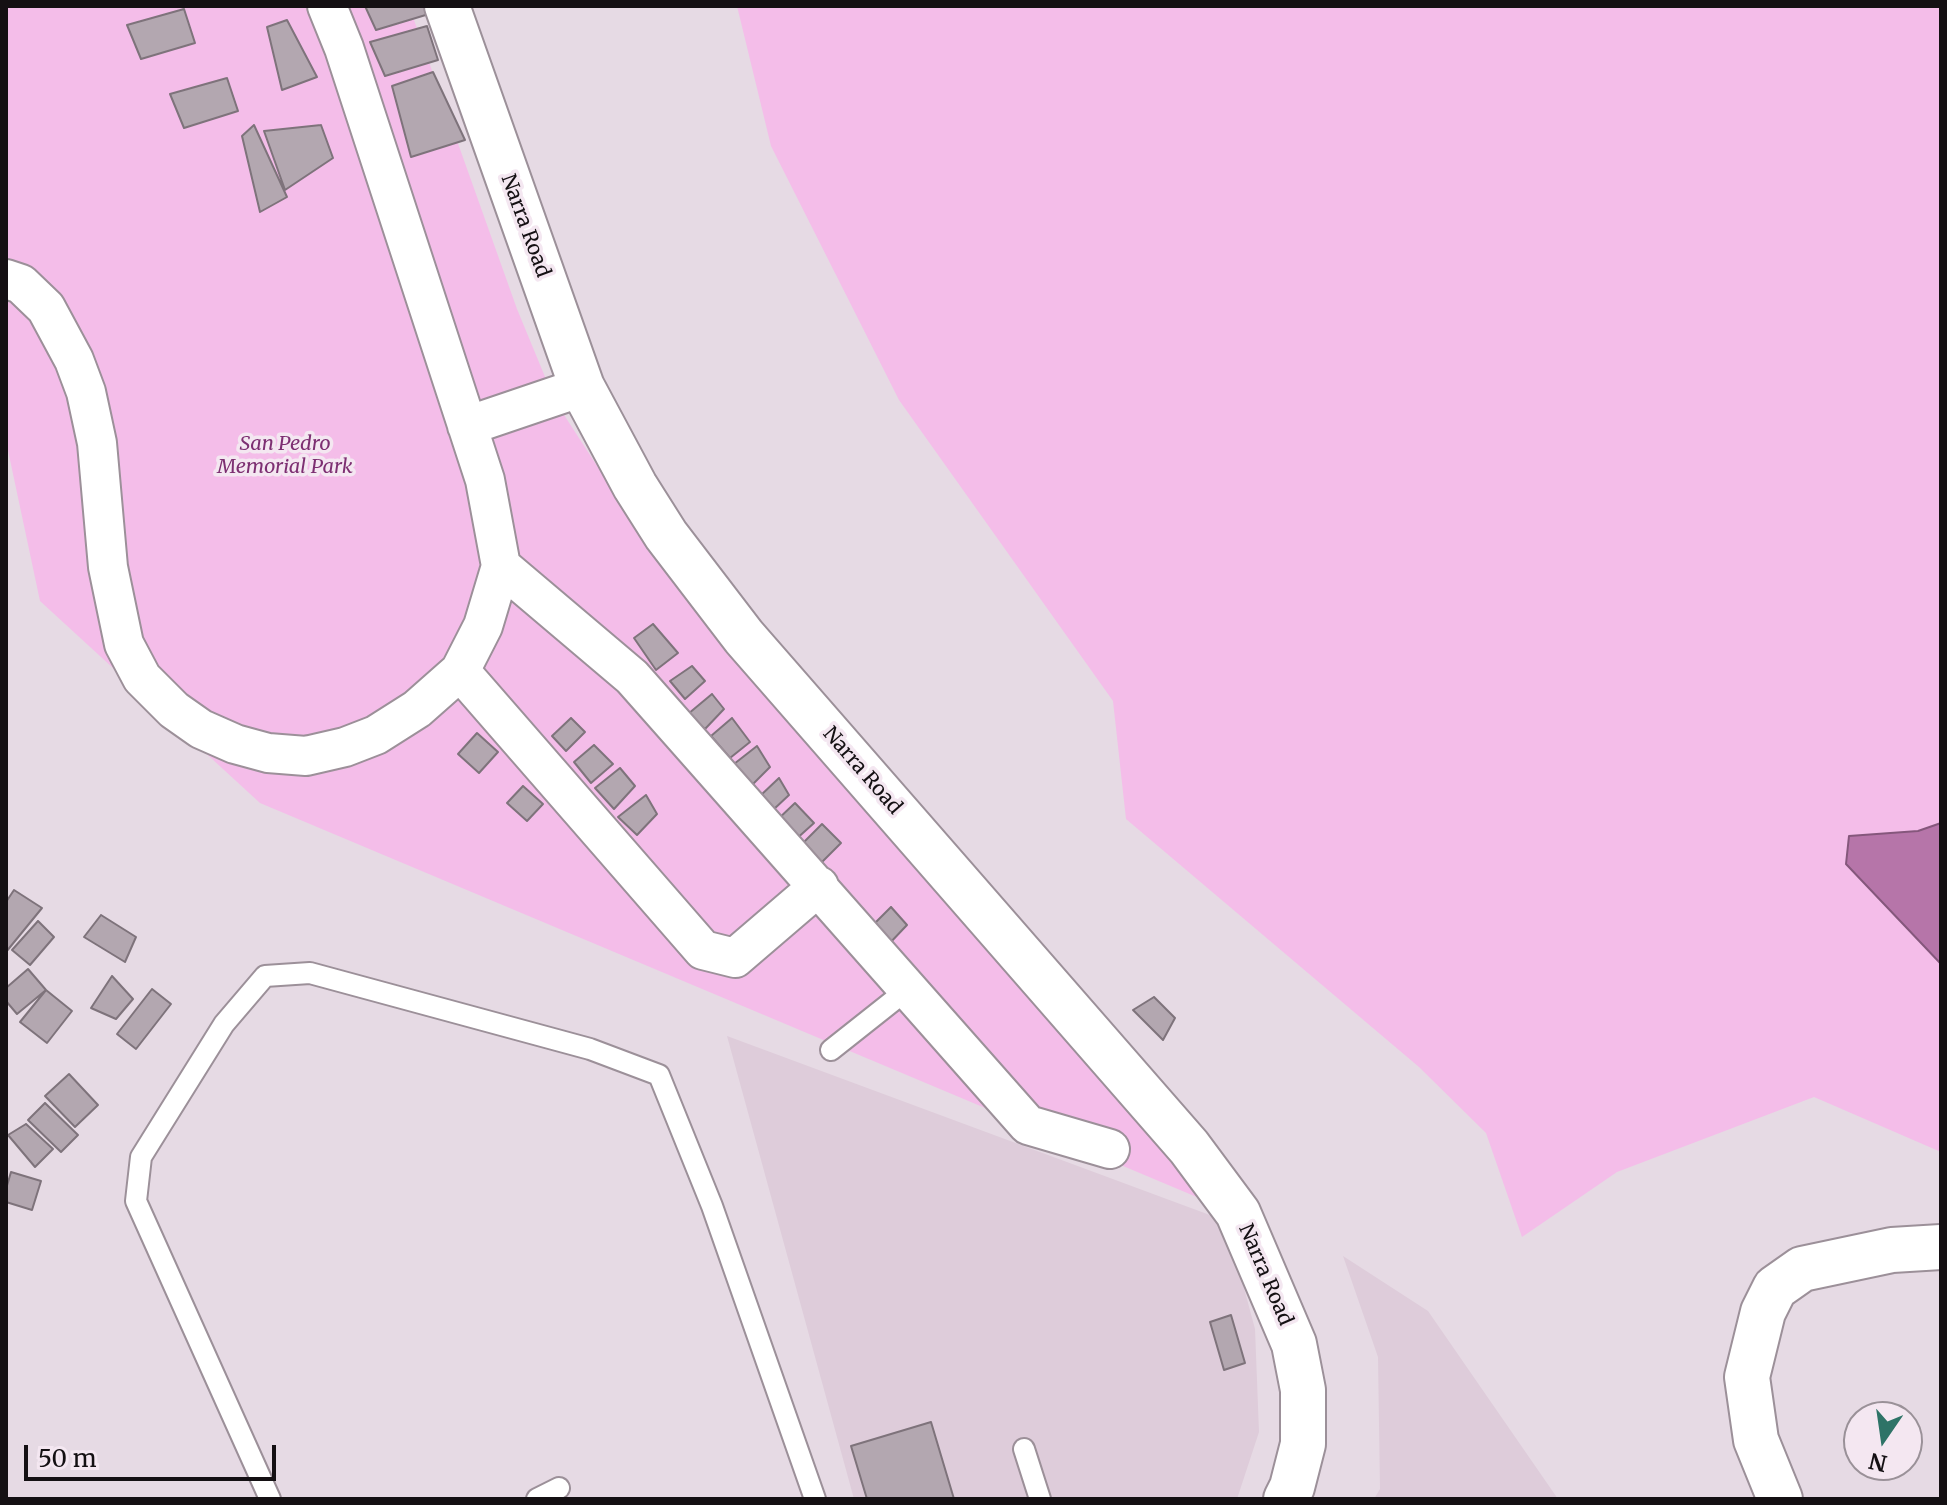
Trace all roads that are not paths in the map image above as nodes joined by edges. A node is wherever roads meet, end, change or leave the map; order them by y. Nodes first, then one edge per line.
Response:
1 (327, 6) edge
2 (447, 6) edge
3 (6, 279) edge
4 (582, 387) junction
5 (467, 426) junction
6 (501, 566) junction
7 (460, 671) junction
8 (819, 886) junction
9 (908, 989) junction
10 (831, 1050) dead end
11 (1110, 1149) dead end
12 (1941, 1247) edge
13 (1024, 1449) dead end
14 (559, 1488) dead end
15 (270, 1499) edge
16 (537, 1499) edge
17 (815, 1499) edge
18 (1040, 1499) edge
19 (1286, 1499) edge
20 (1780, 1499) edge

1 - 5 street
2 - 4 street, Narra Road
3 - 7 street
4 - 5 street
4 - 19 street, Narra Road
5 - 6 street
6 - 7 street
6 - 8 street
7 - 8 street
8 - 9 street
9 - 10 lane
9 - 11 street
12 - 20 street
13 - 18 lane
14 - 16 lane
15 - 17 lane

